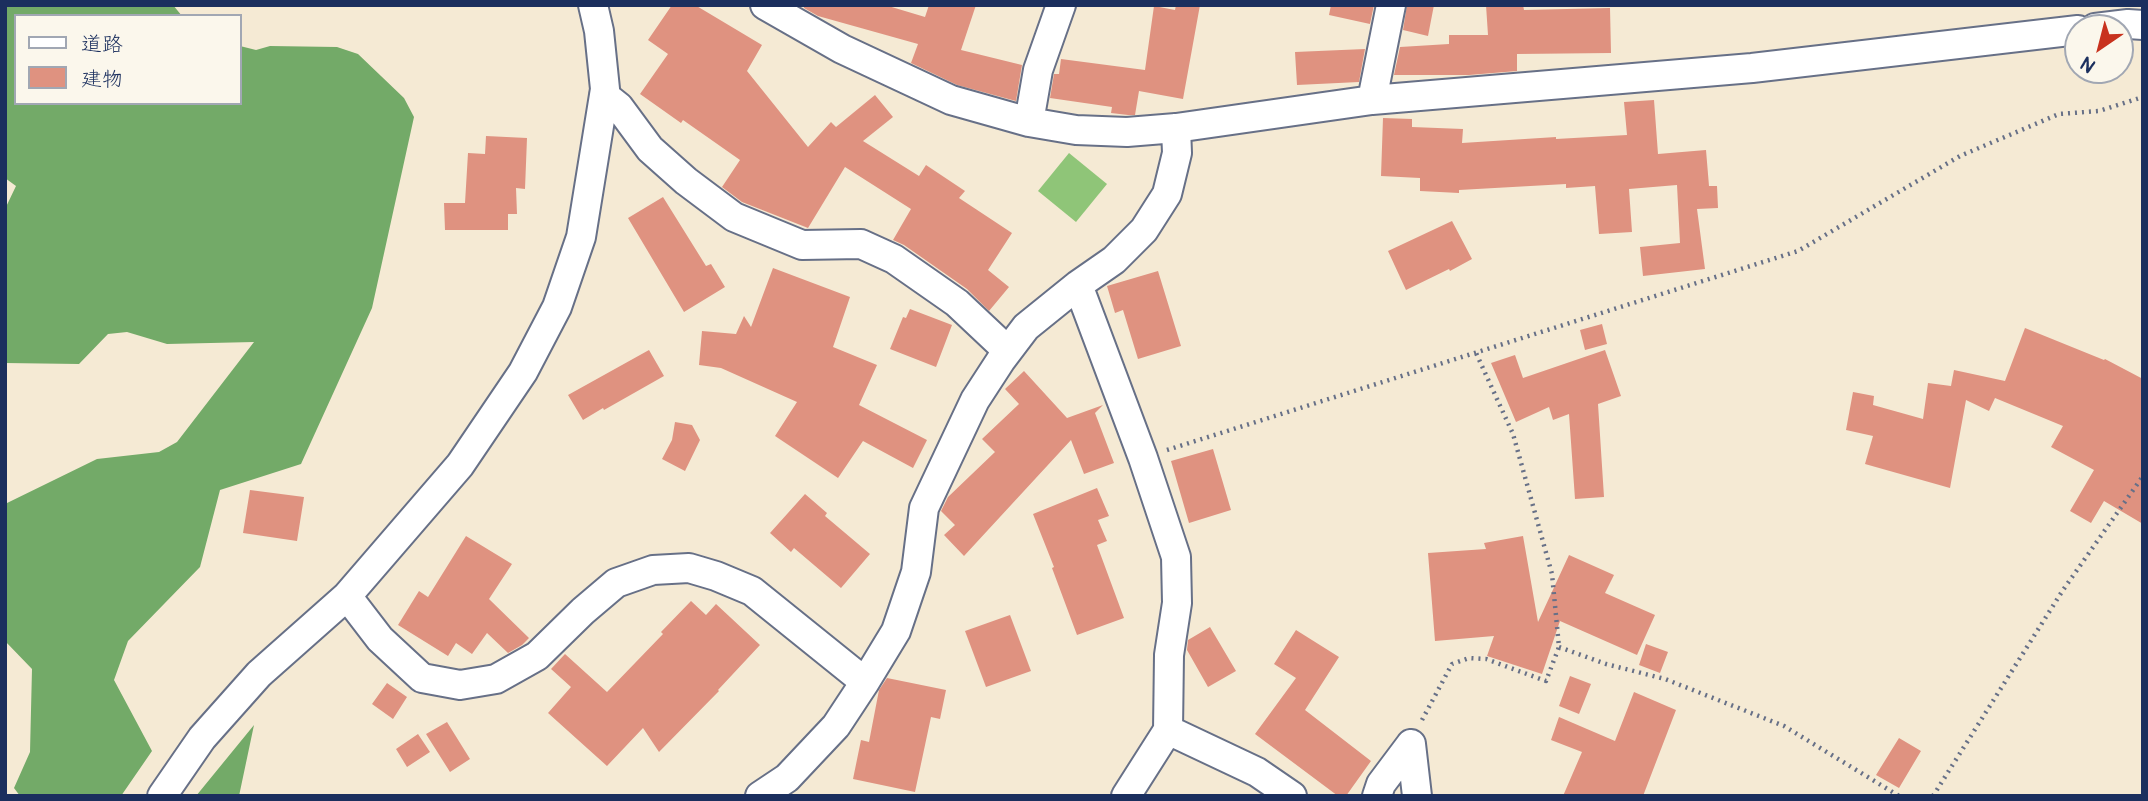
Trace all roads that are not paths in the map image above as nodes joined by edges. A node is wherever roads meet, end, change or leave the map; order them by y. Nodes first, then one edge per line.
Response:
1 (593, 5) edge
2 (765, 5) edge
3 (1061, 5) edge
4 (1391, 5) edge
5 (2064, 32) edge
6 (604, 95) junction
7 (1372, 100) junction
8 (1029, 122) junction
9 (1176, 128) junction
10 (1078, 285) junction
11 (1008, 351) junction
12 (347, 596) junction
13 (865, 682) junction
14 (1168, 730) junction
15 (162, 796) edge
16 (760, 796) edge
17 (1126, 796) edge
18 (1292, 796) edge
19 (1377, 796) edge
20 (1417, 796) edge

1 - 6 street
2 - 8 street
3 - 8 street
4 - 7 street
5 - 7 street
6 - 11 street
6 - 12 street
7 - 9 street
8 - 9 street
9 - 10 street
10 - 11 street
10 - 14 street
11 - 13 street
12 - 13 street
12 - 15 street
13 - 16 street
14 - 17 street
14 - 18 street
19 - 20 street

